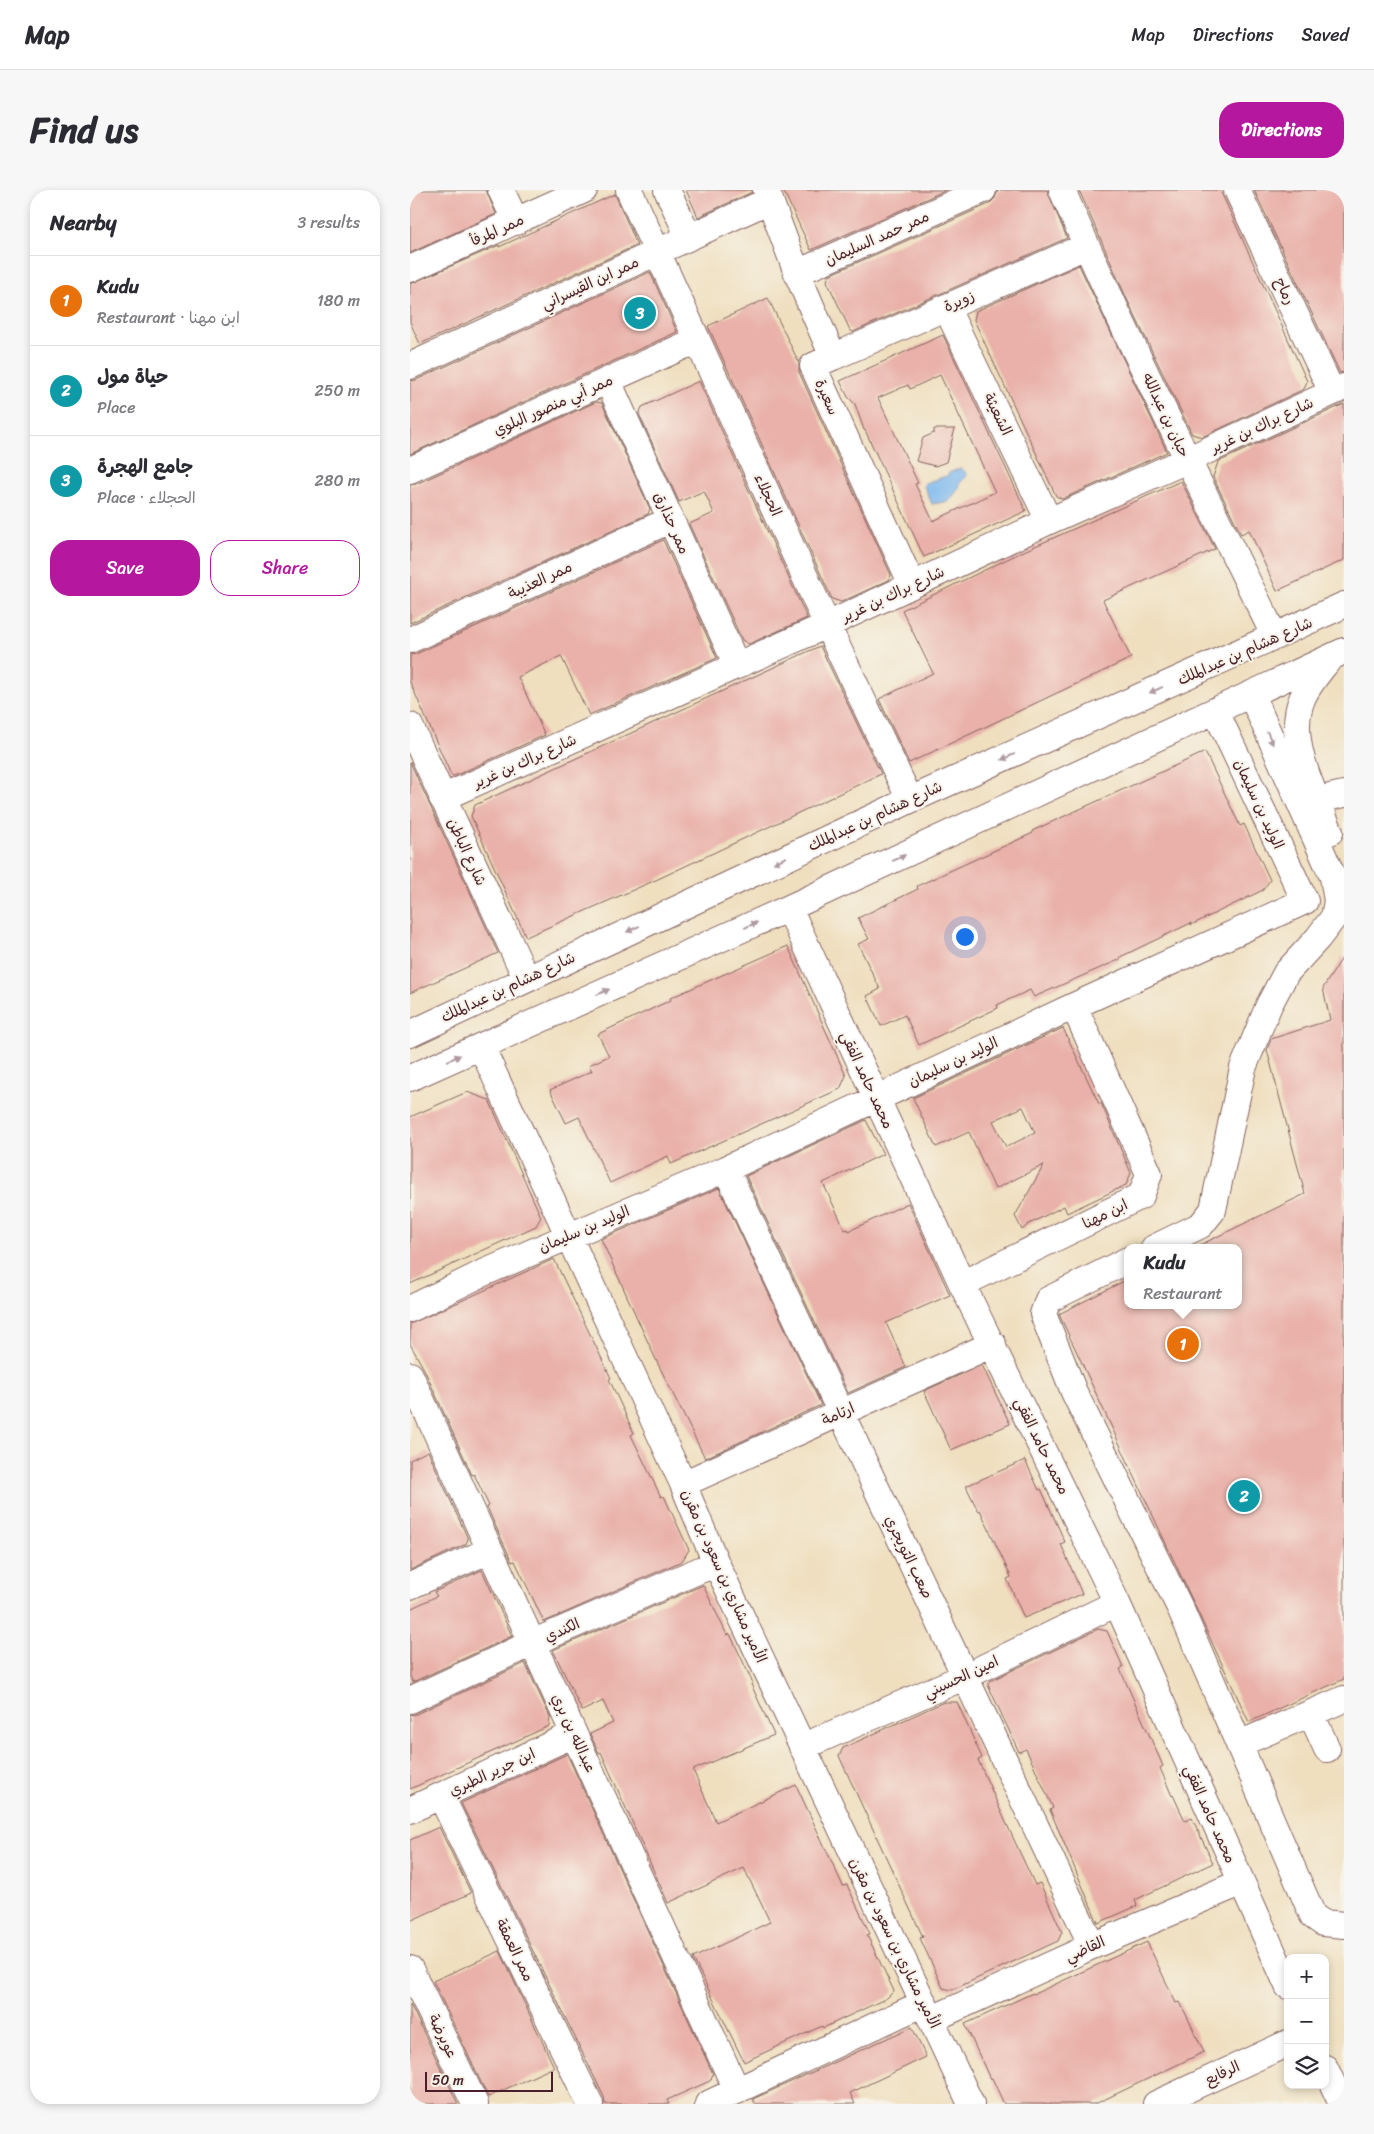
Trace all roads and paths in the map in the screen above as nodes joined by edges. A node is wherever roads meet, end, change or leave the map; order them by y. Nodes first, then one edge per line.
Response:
1 (501, 190) edge
2 (584, 190) edge
3 (629, 190) edge
4 (667, 190) edge
5 (983, 190) edge
6 (1062, 190) edge
7 (1237, 190) edge
8 (768, 195) edge
9 (516, 222) junction
10 (689, 237) junction
11 (1086, 246) junction
12 (658, 252) junction
13 (410, 269) edge
14 (797, 273) junction
15 (946, 307) junction
16 (697, 340) junction
17 (833, 357) junction
18 (411, 363) edge
19 (608, 381) junction
20 (1338, 390) edge
21 (1187, 460) junction
22 (410, 470) edge
23 (670, 520) junction
24 (1049, 521) junction
25 (912, 585) junction
26 (1344, 606) edge
27 (828, 625) junction
28 (1275, 637) junction
29 (410, 640) edge
30 (1337, 654) edge
31 (737, 666) junction
32 (1251, 694) junction
33 (1216, 712) junction
34 (410, 726) edge
35 (1344, 794) edge
36 (442, 798) junction
37 (910, 800) junction
38 (1317, 800) junction
39 (1344, 870) edge
40 (789, 908) junction
41 (1344, 926) edge
42 (1286, 973) junction
43 (526, 978) junction
44 (1074, 1006) junction
45 (410, 1034) edge
46 (481, 1046) junction
47 (410, 1078) edge
48 (875, 1098) junction
49 (726, 1168) junction
50 (567, 1236) junction
51 (1162, 1244) edge
52 (1124, 1262) edge
53 (962, 1284) junction
54 (410, 1309) edge
55 (993, 1344) junction
56 (410, 1375) edge
57 (840, 1413) junction
58 (683, 1484) junction
59 (490, 1550) junction
60 (716, 1563) junction
61 (410, 1586) edge
62 (1117, 1603) junction
63 (532, 1643) junction
64 (966, 1676) junction
65 (1344, 1699) edge
66 (410, 1700) edge
67 (1311, 1714) junction
68 (574, 1734) junction
69 (1239, 1744) junction
70 (802, 1747) junction
71 (1327, 1749) dead end
72 (441, 1796) junction
73 (410, 1810) edge
74 (1240, 1883) junction
75 (1344, 1925) edge
76 (1092, 1946) junction
77 (410, 1969) edge
78 (1284, 1977) edge
79 (928, 2011) junction
80 (1286, 2044) edge
81 (1329, 2076) edge
82 (737, 2091) junction
83 (1160, 2103) edge
84 (475, 2104) edge
85 (590, 2104) edge
86 (708, 2104) edge
87 (971, 2104) edge
88 (1342, 2104) edge

1 - 9 street
2 - 9 street, ممر المرفأ
3 - 12 street, الحجلاء
4 - 10 street
5 - 14 street, ممر حمد السليمان
6 - 11 street, حبان بن عبدالله
7 - 20 street, رماح
8 - 10 street, ممر ابن القيسراني
8 - 14 street, سعيرة
9 - 13 street, ممر المرفأ
10 - 12 street, ممر ابن القيسراني
11 - 15 street, زويرة
11 - 21 street, حبان بن عبدالله
12 - 16 street, الحجلاء
12 - 18 street, ممر ابن القيسراني
14 - 17 street, سعيرة
15 - 17 street, زويرة
15 - 24 street, الشعيثة
16 - 19 street, ممر أبي منصور البلوي
16 - 27 street, الحجلاء
17 - 25 street, سعيرة
19 - 22 street, ممر أبي منصور البلوي
19 - 23 street, ممر حذارق
20 - 21 street, شارع براك بن غرير
21 - 24 street, شارع براك بن غرير
21 - 28 street, حبان بن عبدالله
23 - 29 street, ممر العذيبة
23 - 31 street, ممر حذارق
24 - 25 street, شارع براك بن غرير
25 - 27 street, شارع براك بن غرير
26 - 28 street, شارع هشام بن عبدالملك
27 - 31 street, شارع براك بن غرير
27 - 37 street, الحجلاء
28 -> 37 street, شارع هشام بن عبدالملك
30 - 32 street
30 - 38 street
31 - 36 street, شارع براك بن غرير
32 - 33 street
32 -> 42 street
40 -> 33 street
33 - 44 street, الوليد بن سليمان
34 - 36 street, شارع الباطن
35 - 38 street
36 - 43 street, شارع الباطن
37 -> 43 street, شارع هشام بن عبدالملك
38 - 39 street
46 -> 40 street
40 - 48 street, محمد حامد الفقي
41 - 42 street
42 - 51 street
43 - 45 street, شارع هشام بن عبدالملك
44 - 48 street, الوليد بن سليمان
44 - 53 street, ابن مهنا
47 -> 46 street
46 - 50 street, الأمير مشاري بن سعود بن مقرن
48 - 49 street, الوليد بن سليمان
48 - 53 street, محمد حامد الفقي
49 - 50 street, الوليد بن سليمان
49 - 57 street, صعب التويجري
50 - 54 street, الوليد بن سليمان
50 - 58 street, الأمير مشاري بن سعود بن مقرن
52 - 69 street
53 - 55 street, محمد حامد الفقي
55 - 57 street, ارتامة
55 - 62 street, محمد حامد الفقي
56 - 59 street, عبدالله بن بري
57 - 58 street, ارتامة
57 - 64 street, صعب التويجري
58 - 60 street, الأمير مشاري بن سعود بن مقرن
59 - 61 street
59 - 63 street, عبدالله بن بري
60 - 63 street, الكندي
60 - 70 street, الأمير مشاري بن سعود بن مقرن
62 - 64 street, امين الحسيني
62 - 74 street, محمد حامد الفقي
63 - 66 street, الكندي
63 - 68 street, عبدالله بن بري
64 - 70 street, امين الحسيني
64 - 76 street, صعب التويجري
65 - 67 street
67 - 69 street
67 - 71 street
68 - 72 street, ابن جرير الطبري
68 - 82 street, عبدالله بن بري
69 - 75 street
70 - 79 street, الأمير مشاري بن سعود بن مقرن
72 - 73 street, ابن جرير الطبري
72 - 85 street, ممر العمقة
74 - 76 street, القاضي
74 - 78 street, محمد حامد الفقي
76 - 79 street, القاضي
77 - 84 street, عويرضة
79 - 82 street, القاضي
79 - 87 street, الأمير مشاري بن سعود بن مقرن
80 - 83 street, الرفايع
81 - 88 street
82 - 86 street, القاضي

